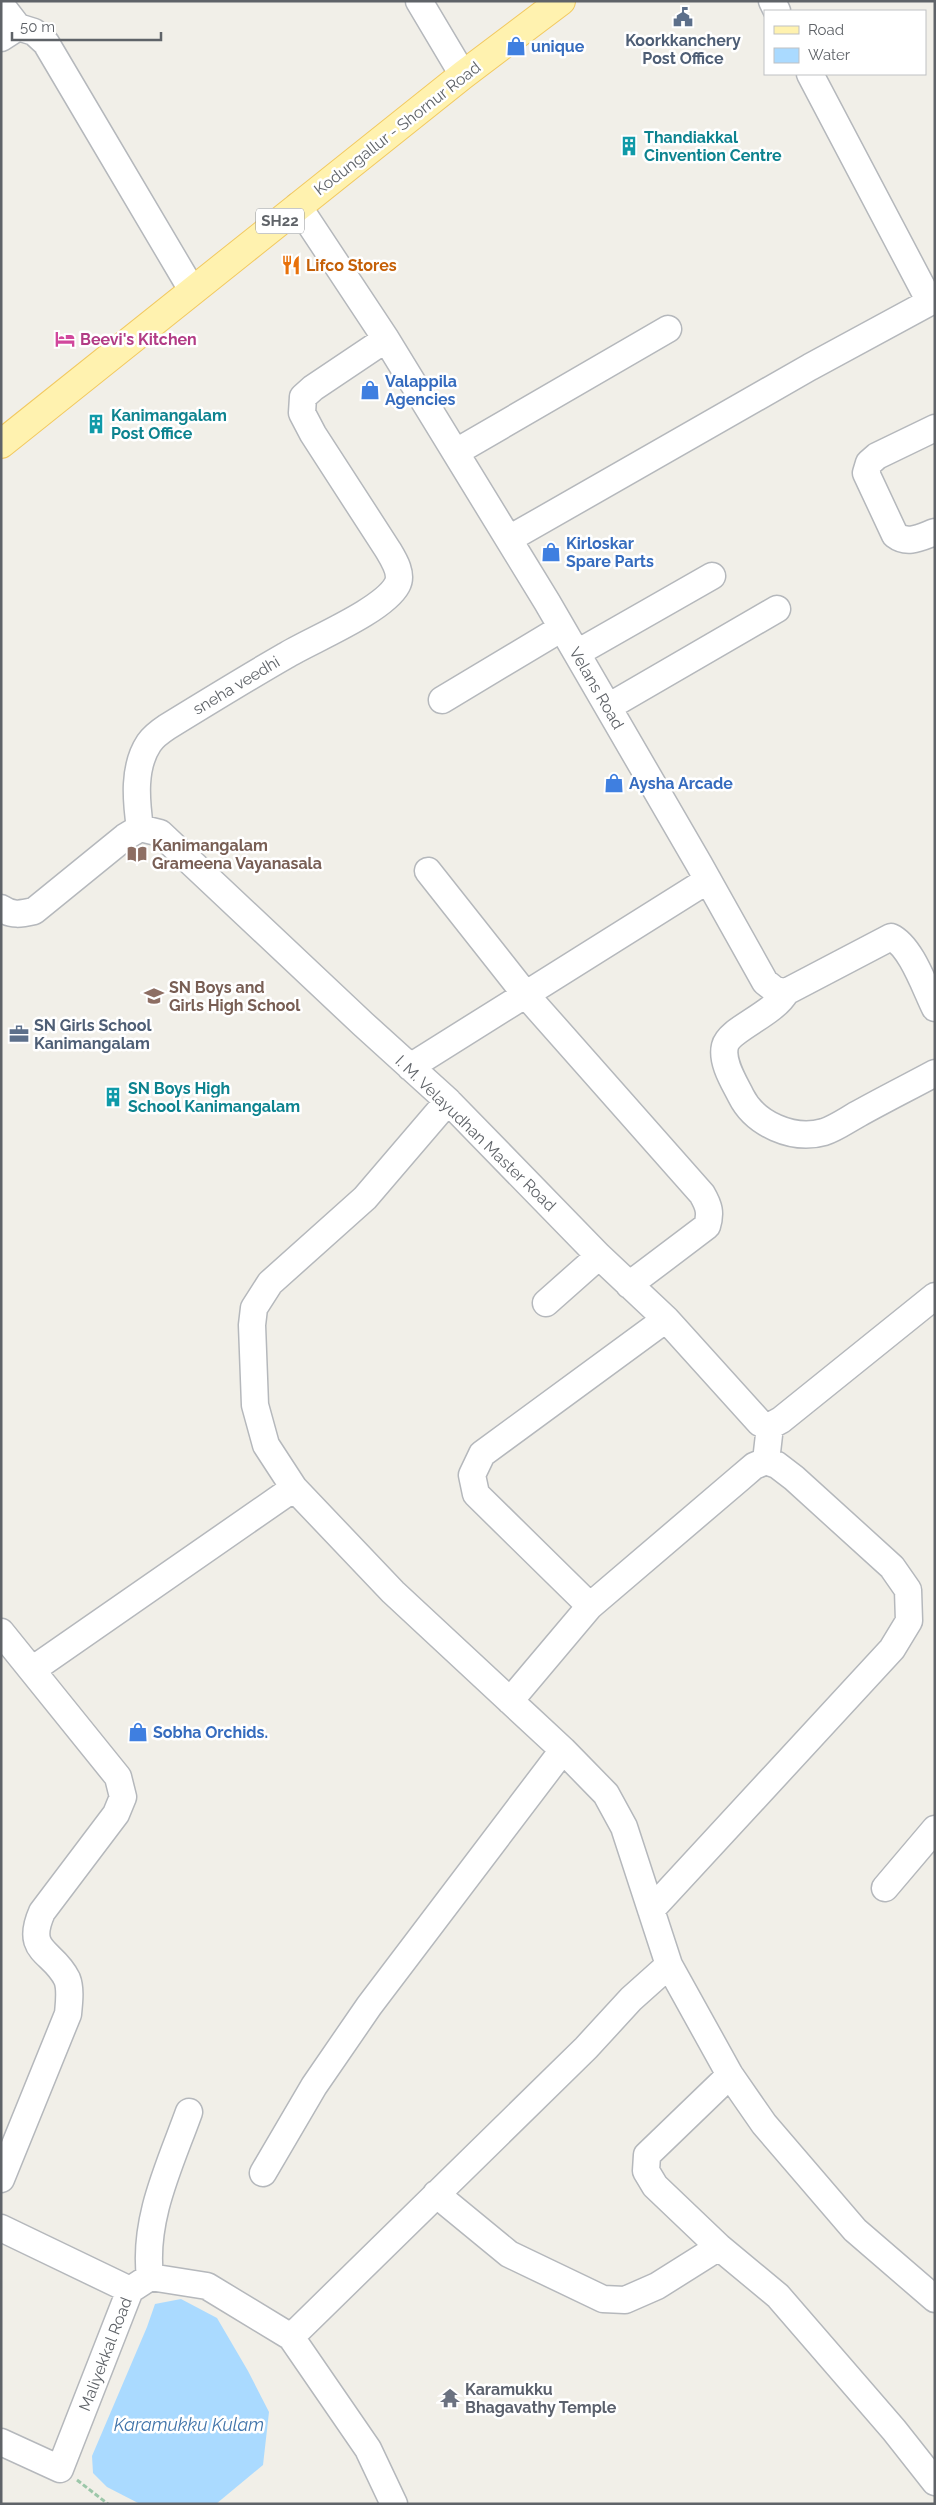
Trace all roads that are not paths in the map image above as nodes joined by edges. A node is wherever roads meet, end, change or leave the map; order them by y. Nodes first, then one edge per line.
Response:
1 (419, 1) edge
2 (560, 1) edge
3 (1, 5) edge
4 (10, 33) edge
5 (463, 75) junction
6 (811, 75) edge
7 (298, 206) junction
8 (192, 290) junction
9 (932, 301) edge
10 (668, 329) dead end
11 (386, 339) junction
12 (935, 428) edge
13 (1, 444) edge
14 (456, 452) junction
15 (935, 532) edge
16 (509, 539) junction
17 (712, 576) dead end
18 (777, 609) dead end
19 (562, 628) junction
20 (577, 653) junction
21 (442, 700) dead end
22 (608, 707) junction
23 (140, 828) junction
24 (428, 870) dead end
25 (708, 880) junction
26 (1, 908) edge
27 (786, 992) junction
28 (526, 995) junction
29 (935, 1008) edge
30 (410, 1068) junction
31 (935, 1073) edge
32 (448, 1102) junction
33 (599, 1256) junction
34 (629, 1285) junction
35 (935, 1296) edge
36 (546, 1303) dead end
37 (666, 1319) junction
38 (770, 1426) junction
39 (766, 1460) junction
40 (294, 1488) junction
41 (590, 1606) junction
42 (1, 1632) edge
43 (32, 1670) junction
44 (510, 1701) junction
45 (563, 1750) junction
46 (935, 1830) edge
47 (885, 1888) dead end
48 (651, 1910) junction
49 (669, 1965) junction
50 (730, 2075) junction
51 (189, 2112) dead end
52 (263, 2173) dead end
53 (1, 2179) edge
54 (436, 2194) junction
55 (1, 2228) edge
56 (720, 2247) junction
57 (140, 2283) junction
58 (935, 2299) edge
59 (291, 2337) junction
60 (7, 2451) edge
61 (935, 2482) edge
62 (394, 2504) edge

1 - 5 street
2 - 5 main road, Kodungallur - Shornur Road / SH22
3 - 4 street
4 - 8 street
5 - 7 main road, Kodungallur - Shornur Road / SH22
6 - 9 street
7 - 8 main road, Kodungallur - Shornur Road / SH22
7 - 11 street, Velans Road
8 - 13 main road, Kodungallur - Shornur Road / SH22
9 - 16 street
10 - 14 street
11 - 14 street, Velans Road
11 - 23 street, sneha veedhi
12 - 15 street
14 - 16 street, Velans Road
16 - 19 street, Velans Road
17 - 20 street
18 - 22 street
19 - 20 street, Velans Road
19 - 21 street
20 - 22 street, Velans Road
22 - 25 street, Velans Road
23 - 26 street
23 - 30 street, I. M. Velayudhan Master Road
24 - 28 street
25 - 27 street, Velans Road
25 - 28 street
27 - 29 street
27 - 31 street
28 - 30 street
28 - 34 street
30 - 32 street, I. M. Velayudhan Master Road
32 - 33 street, I. M. Velayudhan Master Road
32 - 40 street
33 - 34 street, I. M. Velayudhan Master Road
33 - 36 street
34 - 37 street, I. M. Velayudhan Master Road
35 - 38 street
37 - 38 street, I. M. Velayudhan Master Road
37 - 41 street
38 - 39 street
39 - 41 street
39 - 48 street
40 - 43 street
40 - 44 street
41 - 44 street
42 - 43 street
43 - 53 street
44 - 45 street
45 - 48 street
45 - 52 street
46 - 47 street
48 - 49 street
49 - 50 street
49 - 54 street
50 - 56 street
50 - 58 street
51 - 57 street
54 - 56 street
54 - 59 street
55 - 57 street
56 - 61 street
57 - 59 street
57 - 60 street, Maliyekkal Road
59 - 62 street

